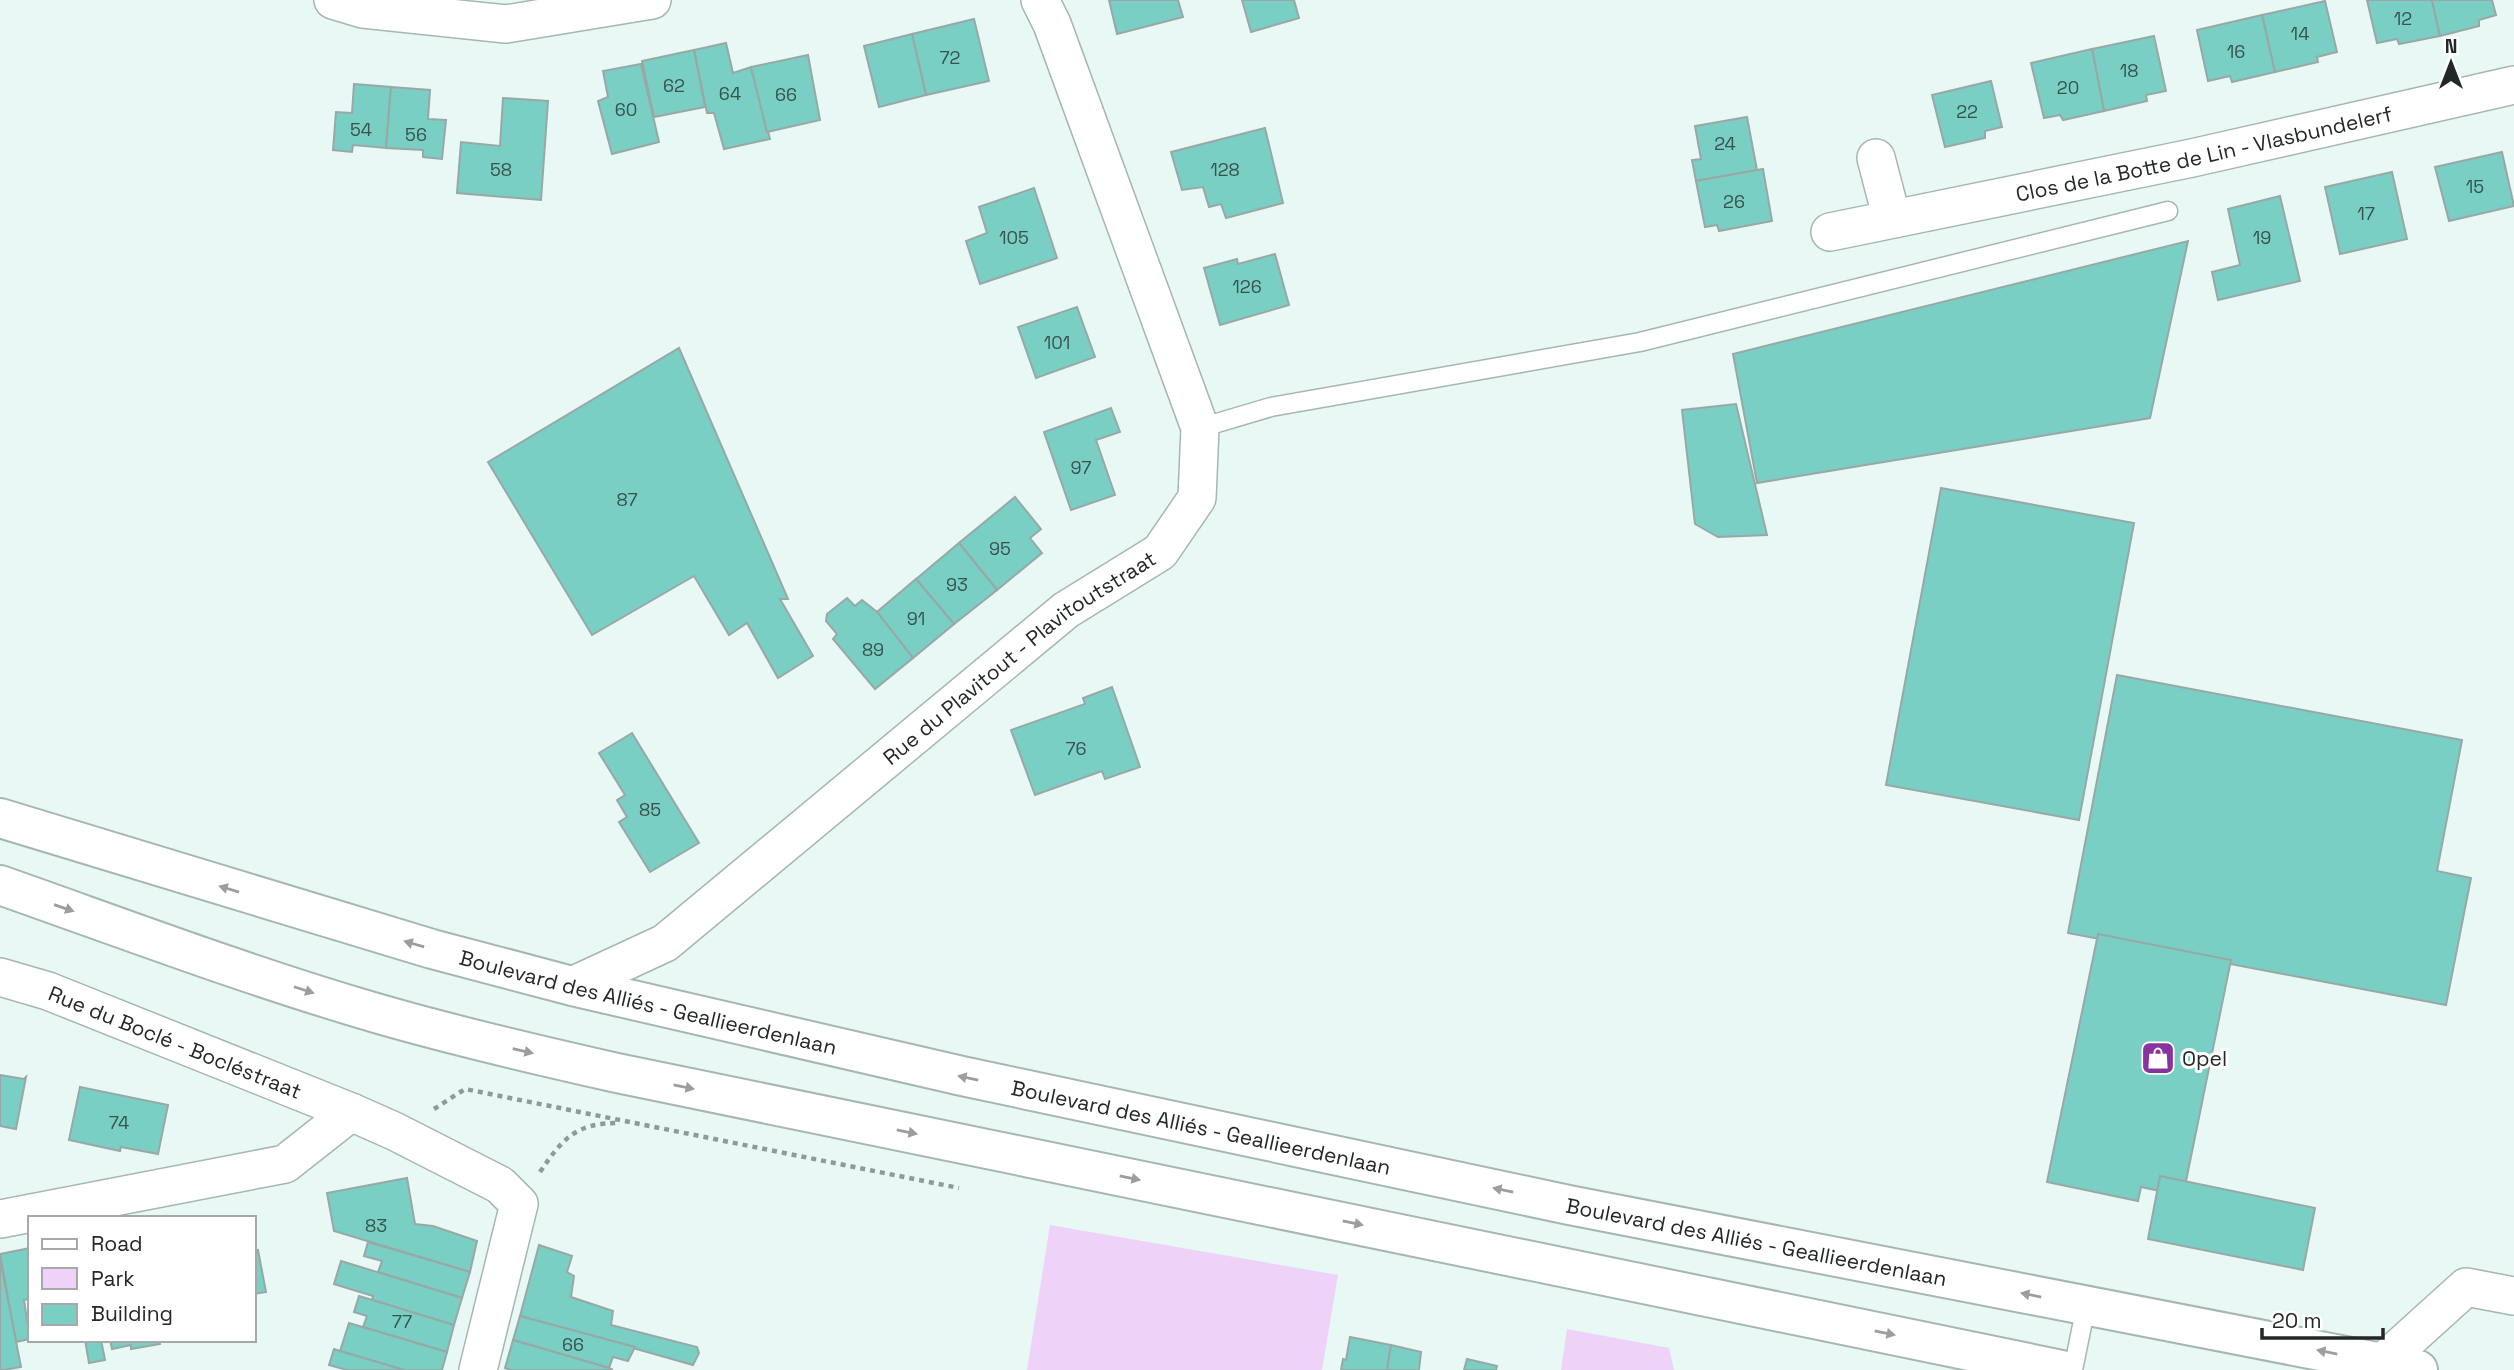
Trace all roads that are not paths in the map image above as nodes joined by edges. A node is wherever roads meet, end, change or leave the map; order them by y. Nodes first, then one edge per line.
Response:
1 (333, 0) edge
2 (652, 0) edge
3 (1040, 0) edge
4 (2514, 85) edge
5 (1876, 158) dead end
6 (2168, 211) dead end
7 (1892, 219) junction
8 (1830, 232) dead end
9 (1200, 428) junction
10 (0, 818) edge
11 (0, 885) edge
12 (0, 977) edge
13 (572, 986) junction
14 (351, 1112) junction
15 (0, 1219) edge
16 (2514, 1296) edge
17 (2085, 1306) junction
18 (2393, 1368) edge
19 (478, 1370) edge
20 (2062, 1370) edge
21 (2073, 1370) edge

1 - 2 street
3 - 9 street, Rue du Plavitout - Plavitoutstraat
4 - 7 street, Clos de la Botte de Lin - Vlasbundelerf
5 - 7 street
6 - 9 lane
7 - 8 street, Clos de la Botte de Lin - Vlasbundelerf
9 - 13 street, Rue du Plavitout - Plavitoutstraat
13 -> 10 highway, Boulevard des Alliés - Geallieerdenlaan
11 -> 20 highway
12 - 14 street, Rue du Boclé - Bocléstraat
17 -> 13 highway, Boulevard des Alliés - Geallieerdenlaan
14 - 15 street
14 - 19 street
16 - 18 street
18 -> 17 highway, Boulevard des Alliés - Geallieerdenlaan
17 - 21 lane

